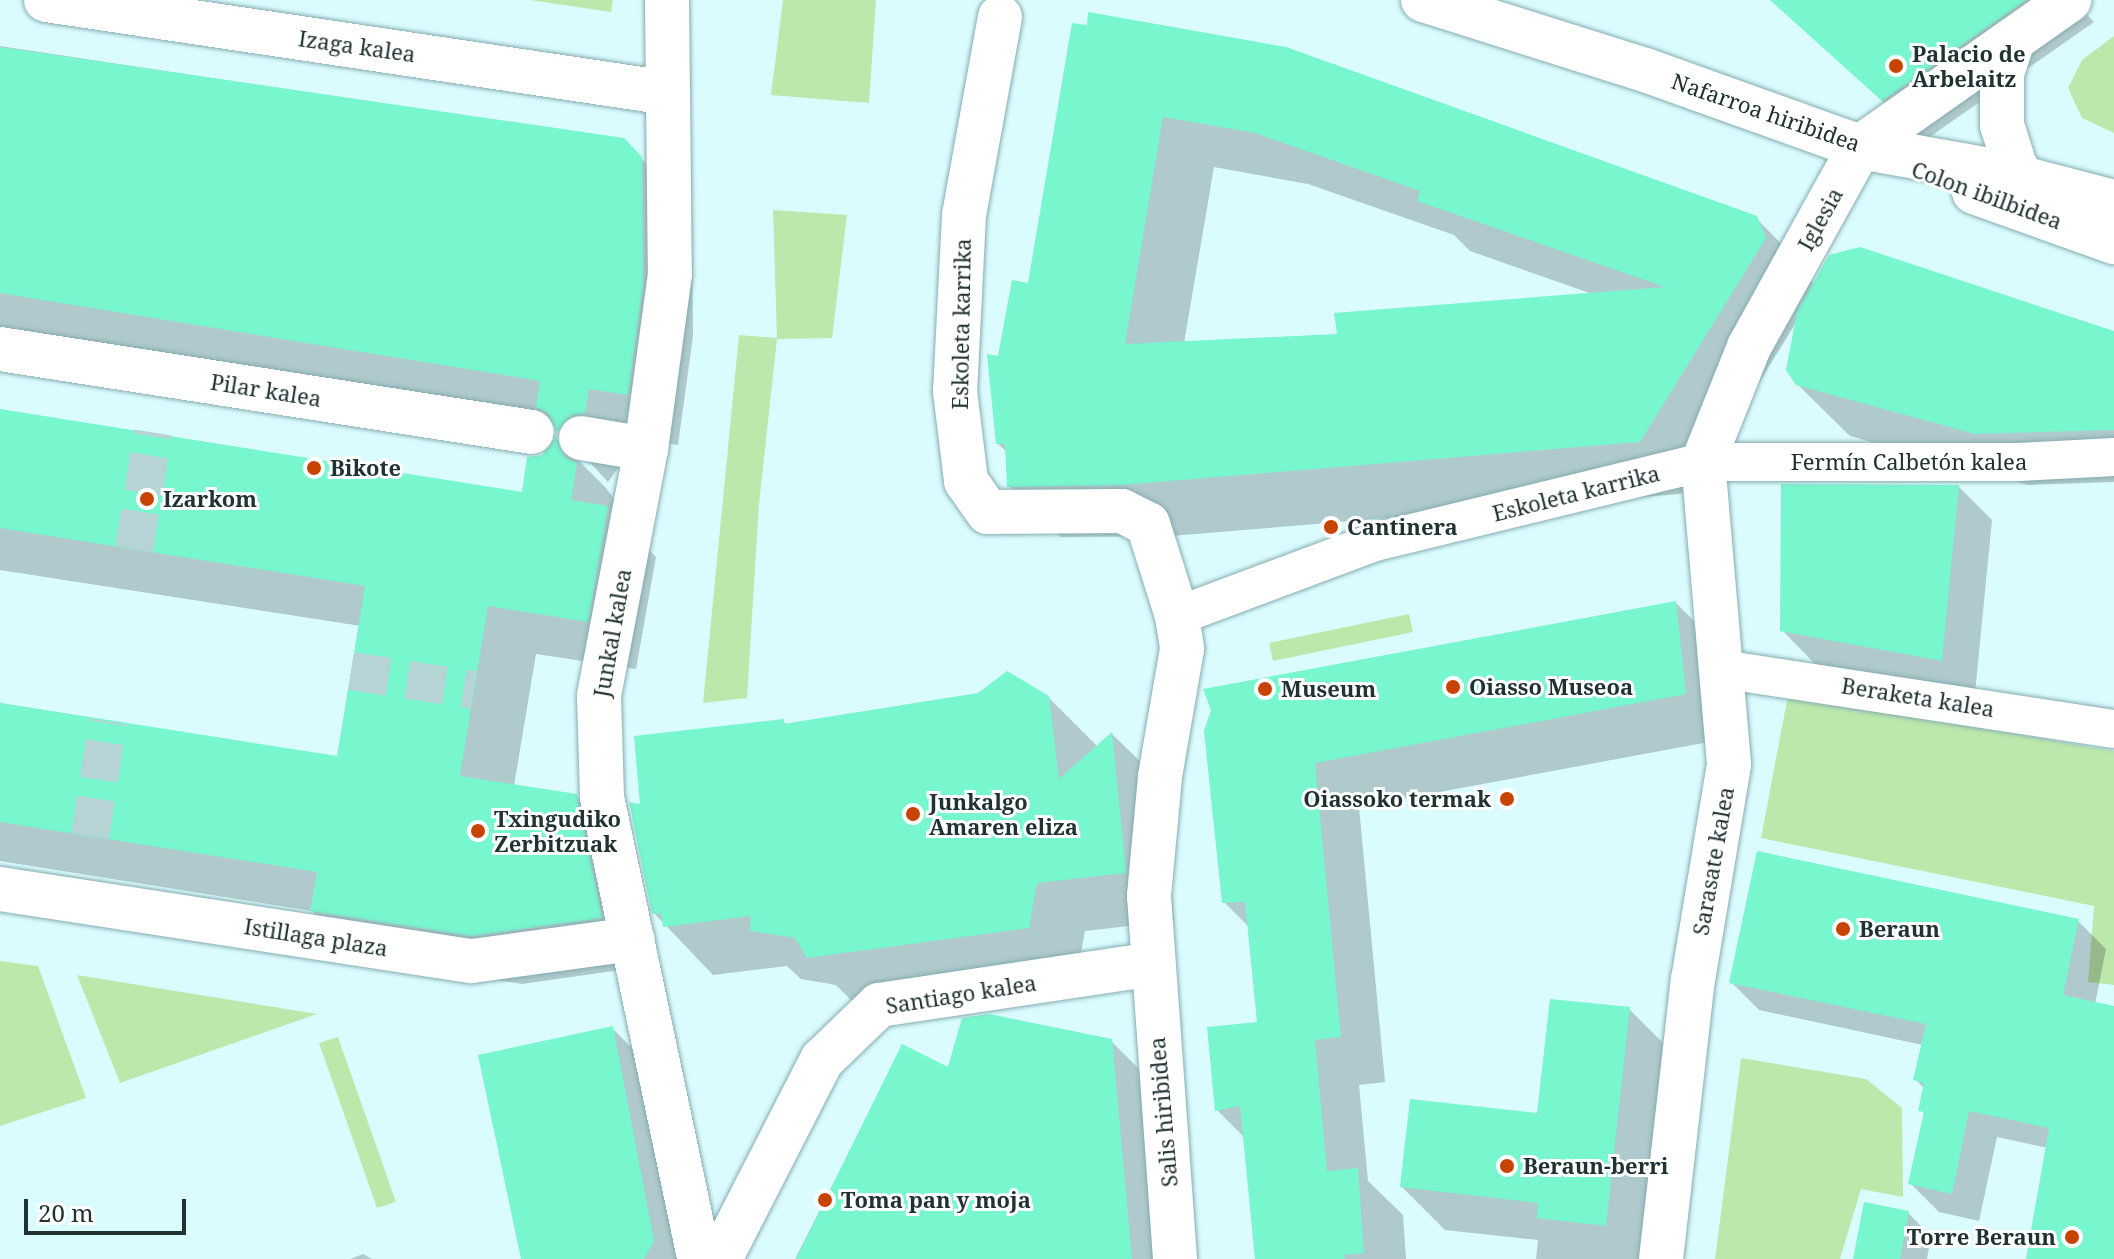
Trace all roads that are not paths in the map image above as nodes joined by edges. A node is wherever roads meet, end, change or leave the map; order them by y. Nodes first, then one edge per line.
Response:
1 (46, 0) edge
2 (667, 0) edge
3 (1423, 0) edge
4 (2069, 0) edge
5 (1000, 17) dead end
6 (2013, 40) junction
7 (668, 93) junction
8 (1860, 147) junction
9 (2022, 178) junction
10 (2114, 202) edge
11 (2071, 226) junction
12 (2114, 242) edge
13 (0, 349) edge
14 (532, 432) dead end
15 (581, 438) dead end
16 (646, 449) junction
17 (2114, 457) edge
18 (1703, 462) junction
19 (1177, 616) junction
20 (1721, 669) junction
21 (2114, 729) edge
22 (0, 889) edge
23 (632, 939) junction
24 (1152, 964) junction
25 (699, 1259) edge
26 (720, 1259) edge
27 (1175, 1259) edge
28 (1661, 1259) edge

1 - 7 street, Izaga kalea
2 - 7 street, Junkal kalea
3 - 8 street, Nafarroa hiribidea
4 - 6 street, Iglesia
5 - 19 street, Eskoleta karrika
6 - 8 street, Iglesia
6 - 9 street
7 - 16 street, Junkal kalea
8 - 9 street, Nafarroa hiribidea
8 - 11 street, Colon ibilbidea
8 - 18 street, Iglesia
9 - 10 street, Nafarroa hiribidea
9 - 11 street
11 - 12 street, Colon ibilbidea
13 - 14 street, Pilar kalea
15 - 16 street
16 - 23 street, Junkal kalea
17 - 18 street, Fermín Calbetón kalea
18 - 19 street, Eskoleta karrika
18 - 20 street, Sarasate kalea
19 - 24 street, Eskoleta karrika
20 - 21 street, Beraketa kalea
20 - 28 street, Sarasate kalea
22 - 23 street, Istillaga plaza
23 - 25 street, Junkal kalea
24 - 26 street, Santiago kalea
24 - 27 street, Salis hiribidea

